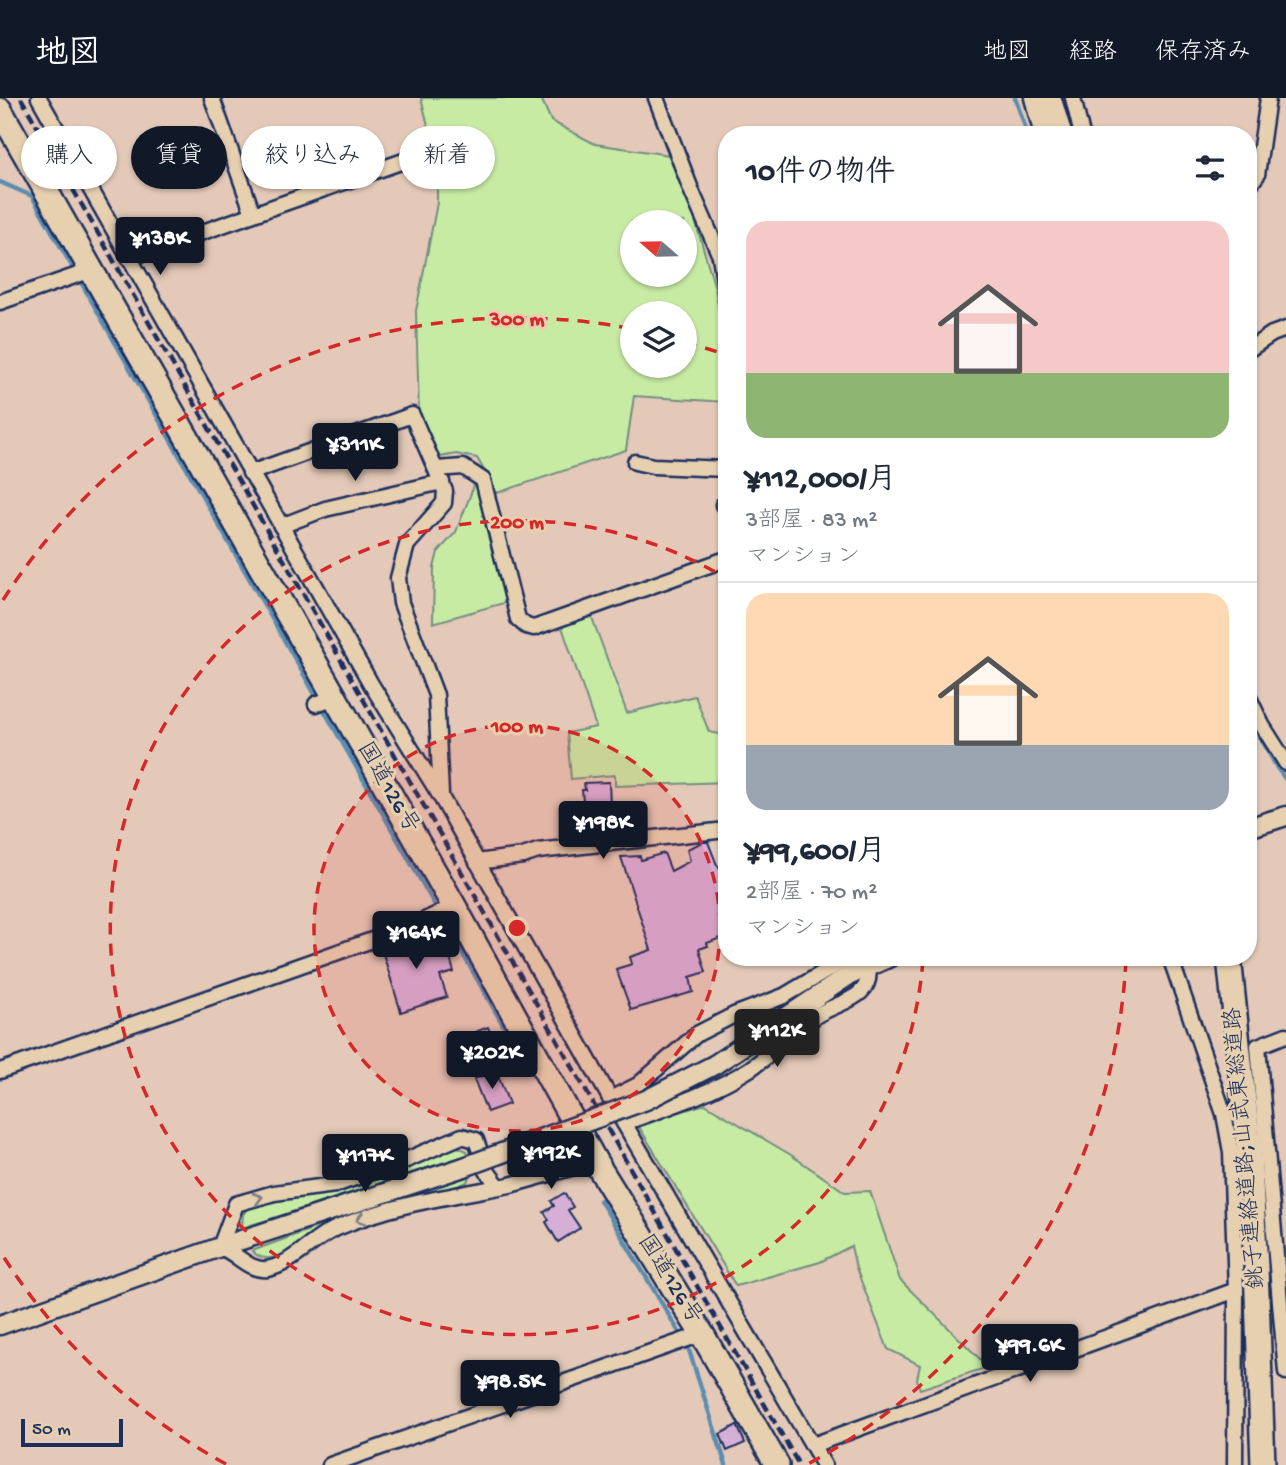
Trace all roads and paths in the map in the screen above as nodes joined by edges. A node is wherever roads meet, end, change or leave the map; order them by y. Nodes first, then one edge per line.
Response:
1 (38, 98) edge
2 (212, 98) edge
3 (656, 98) edge
4 (1032, 98) edge
5 (1049, 98) edge
6 (1073, 98) edge
7 (1268, 98) edge
8 (0, 110) edge
9 (1040, 126) edge
10 (1057, 126) edge
11 (1080, 126) edge
12 (399, 163) edge
13 (1257, 176) edge
14 (253, 214) junction
15 (718, 251) edge
16 (129, 258) junction
17 (82, 274) junction
18 (0, 302) edge
19 (1286, 329) edge
20 (1257, 344) edge
21 (635, 462) dead end
22 (718, 469) edge
23 (250, 473) junction
24 (439, 475) junction
25 (281, 526) junction
26 (718, 562) edge
27 (1257, 715) edge
28 (1286, 763) edge
29 (441, 797) junction
30 (1286, 816) edge
31 (1257, 825) edge
32 (718, 831) edge
33 (477, 862) junction
34 (444, 911) junction
35 (835, 966) edge
36 (868, 966) joint
37 (1173, 966) edge
38 (1230, 966) edge
39 (1286, 1035) edge
40 (0, 1071) edge
41 (610, 1099) junction
42 (624, 1123) junction
43 (595, 1161) junction
44 (499, 1187) junction
45 (220, 1247) junction
46 (1281, 1272) edge
47 (1236, 1290) junction
48 (0, 1325) edge
49 (689, 1338) junction
50 (1286, 1372) edge
51 (1286, 1382) edge
52 (813, 1445) junction
53 (330, 1465) edge
54 (776, 1465) edge
55 (824, 1465) edge
56 (1235, 1465) edge
57 (1263, 1465) edge

1 - 16 street
2 - 14 street
3 - 15 street
4 - 9 street
5 - 10 highway
6 - 11 street
7 - 13 street
8 - 17 highway, 国道126号
12 - 14 street
14 - 16 street
16 - 23 street
17 - 18 street
17 - 34 highway, 国道126号
19 - 20 street
21 - 22 street
23 - 24 street
23 - 25 street
24 - 25 street
24 - 26 street
24 - 29 street
25 - 29 street
27 - 28 street
29 - 33 street
30 - 31 street
32 - 33 street
33 - 41 street
34 - 40 street
34 - 43 highway, 国道126号
35 - 41 street
36 - 42 street
36 - 45 street, bridge
37 - 47 street
38 - 57 highway, 銚子連絡道路;山武東総道路
39 - 46 street
41 - 42 street
42 - 52 street
43 - 44 street
43 - 49 highway, 国道126号
44 -> 45 street
45 -> 44 street
45 - 48 street
46 - 50 street
47 - 52 street
47 - 56 street
49 - 53 street
49 - 54 highway, 国道126号
50 - 51 street
52 - 55 street

